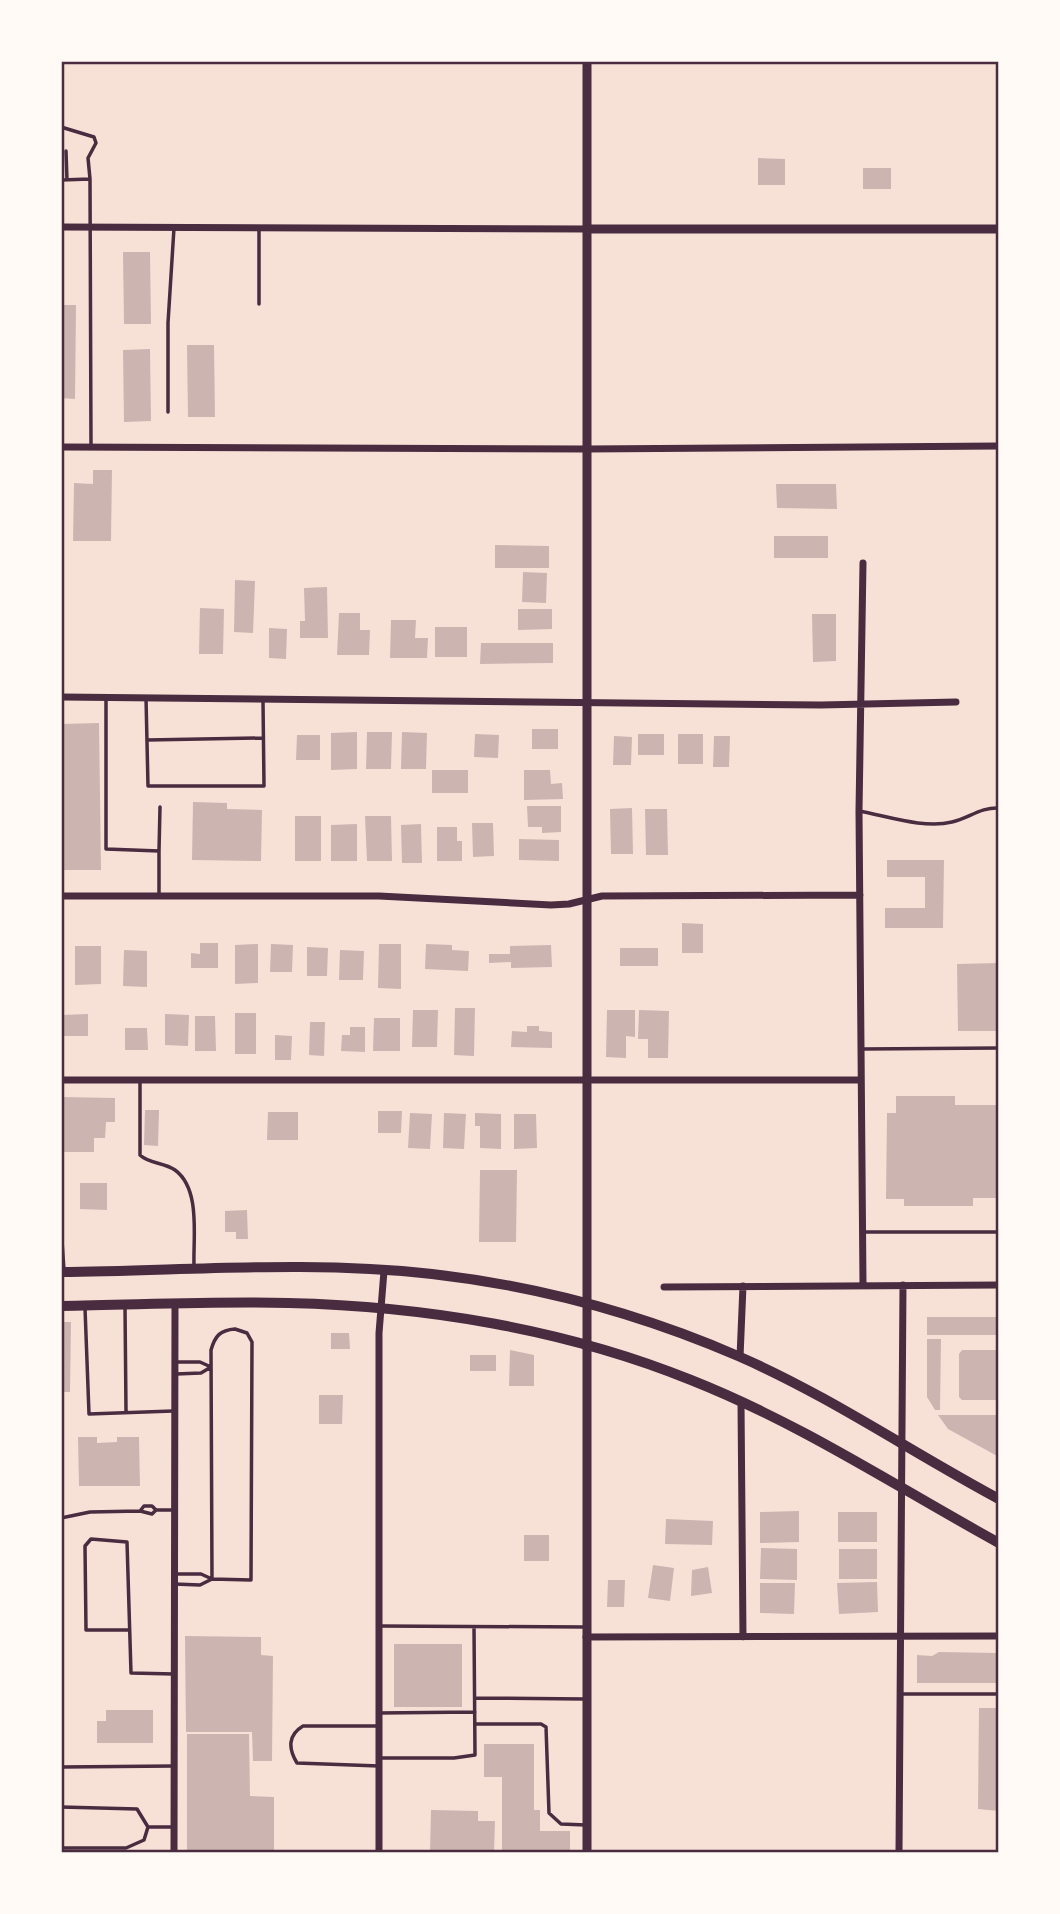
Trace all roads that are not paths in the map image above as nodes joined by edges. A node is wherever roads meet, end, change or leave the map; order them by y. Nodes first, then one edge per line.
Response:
1 (587, 61) edge
2 (61, 127) edge
3 (66, 150) dead end
4 (90, 179) junction
5 (61, 180) edge
6 (67, 180) junction
7 (61, 227) edge
8 (89, 227) junction
9 (174, 228) junction
10 (259, 228) junction
11 (588, 229) junction
12 (999, 229) edge
13 (259, 304) dead end
14 (168, 412) dead end
15 (999, 446) edge
16 (61, 447) edge
17 (91, 447) junction
18 (587, 449) junction
19 (863, 563) dead end
20 (61, 697) edge
21 (106, 697) junction
22 (146, 698) junction
23 (263, 699) junction
24 (587, 702) junction
25 (860, 702) junction
26 (956, 702) dead end
27 (263, 738) junction
28 (147, 740) junction
29 (160, 807) dead end
30 (999, 807) edge
31 (859, 811) junction
32 (159, 851) junction
33 (159, 895) junction
34 (860, 895) junction
35 (61, 896) edge
36 (588, 899) junction
37 (999, 1048) edge
38 (860, 1049) junction
39 (61, 1080) edge
40 (140, 1080) junction
41 (860, 1080) junction
42 (587, 1081) junction
43 (61, 1228) edge
44 (862, 1233) junction
45 (999, 1233) edge
46 (195, 1270) junction
47 (384, 1271) junction
48 (62, 1272) edge
49 (863, 1284) junction
50 (903, 1285) junction
51 (999, 1285) edge
52 (743, 1286) junction
53 (664, 1287) dead end
54 (586, 1304) junction
55 (125, 1305) junction
56 (174, 1305) junction
57 (61, 1306) edge
58 (85, 1306) junction
59 (382, 1309) junction
60 (585, 1346) junction
61 (740, 1357) junction
62 (174, 1363) junction
63 (211, 1367) junction
64 (174, 1374) junction
65 (741, 1402) junction
66 (126, 1410) junction
67 (174, 1411) junction
68 (903, 1444) junction
69 (902, 1486) junction
70 (999, 1499) edge
71 (174, 1510) junction
72 (61, 1518) edge
73 (999, 1543) edge
74 (174, 1574) junction
75 (212, 1579) junction
76 (174, 1584) junction
77 (380, 1626) junction
78 (474, 1627) junction
79 (129, 1630) junction
80 (586, 1632) junction
81 (903, 1636) junction
82 (999, 1636) edge
83 (743, 1637) junction
84 (174, 1674) junction
85 (902, 1694) junction
86 (999, 1694) edge
87 (475, 1698) junction
88 (586, 1699) junction
89 (475, 1712) junction
90 (379, 1713) junction
91 (475, 1724) junction
92 (379, 1726) junction
93 (379, 1762) junction
94 (174, 1766) junction
95 (61, 1767) edge
96 (61, 1807) edge
97 (586, 1825) junction
98 (148, 1827) junction
99 (174, 1827) junction
100 (61, 1848) edge
101 (174, 1853) edge
102 (379, 1853) edge
103 (587, 1853) edge
104 (899, 1853) edge

1 - 11 street
2 - 4 lane
3 - 6 lane
4 - 6 lane
4 - 8 lane
5 - 6 lane
7 - 8 street
8 - 9 street
8 - 17 lane
9 - 10 street
9 - 14 lane
10 - 11 street
10 - 13 lane
11 - 12 street
11 - 18 street
15 - 18 street
16 - 17 street
17 - 18 street
18 - 24 street
19 - 25 street
20 - 21 street
21 - 22 street
21 - 32 lane
22 - 23 street
22 - 28 lane
23 - 24 street
23 - 27 lane
24 - 25 street
24 - 36 street
25 - 26 street
25 - 31 street
27 - 28 lane
27 - 28 lane
29 - 32 lane
30 - 31 lane
31 - 34 street
32 - 33 lane
33 - 35 street
33 - 36 street
34 - 36 street
34 - 38 street
36 - 42 street
37 - 38 lane
38 - 41 street
39 - 40 street
40 - 42 street
40 - 46 lane
41 - 42 street
41 - 44 street
42 - 54 street
43 - 48 lane
44 - 45 lane
44 - 49 street
46 - 47 main road
46 - 48 main road
47 - 54 main road
47 - 59 street
49 - 50 street
49 - 52 street
50 - 51 street
50 - 68 street
52 - 53 street
52 - 61 street
54 - 60 street
54 - 61 main road
55 - 56 main road
55 - 58 main road
55 - 66 lane
56 - 59 main road
56 - 62 street
57 - 58 main road
58 - 66 lane
59 - 60 main road
59 - 77 street
60 - 65 main road
60 - 80 street
61 - 68 main road
62 - 63 lane
62 - 64 street
63 - 64 lane
63 - 75 lane
63 - 75 lane
64 - 67 street
65 - 69 main road
65 - 83 street
66 - 67 lane
67 - 71 street
68 - 69 street
68 - 70 main road
69 - 73 main road
69 - 81 street
71 - 72 lane
71 - 74 street
74 - 75 lane
74 - 76 street
75 - 76 lane
76 - 84 street
77 - 78 lane
77 - 90 street
78 - 80 lane
78 - 87 lane
79 - 79 lane
79 - 84 lane
80 - 83 street
80 - 88 street
81 - 82 street
81 - 83 street
81 - 85 street
84 - 94 street
85 - 86 lane
85 - 104 street
87 - 88 lane
87 - 89 lane
88 - 97 street
89 - 90 lane
89 - 91 lane
90 - 92 street
91 - 93 lane
91 - 97 lane
92 - 93 street
92 - 93 lane
93 - 102 street
94 - 95 lane
94 - 99 street
96 - 98 lane
97 - 103 street
98 - 99 lane
98 - 100 lane
99 - 101 street

